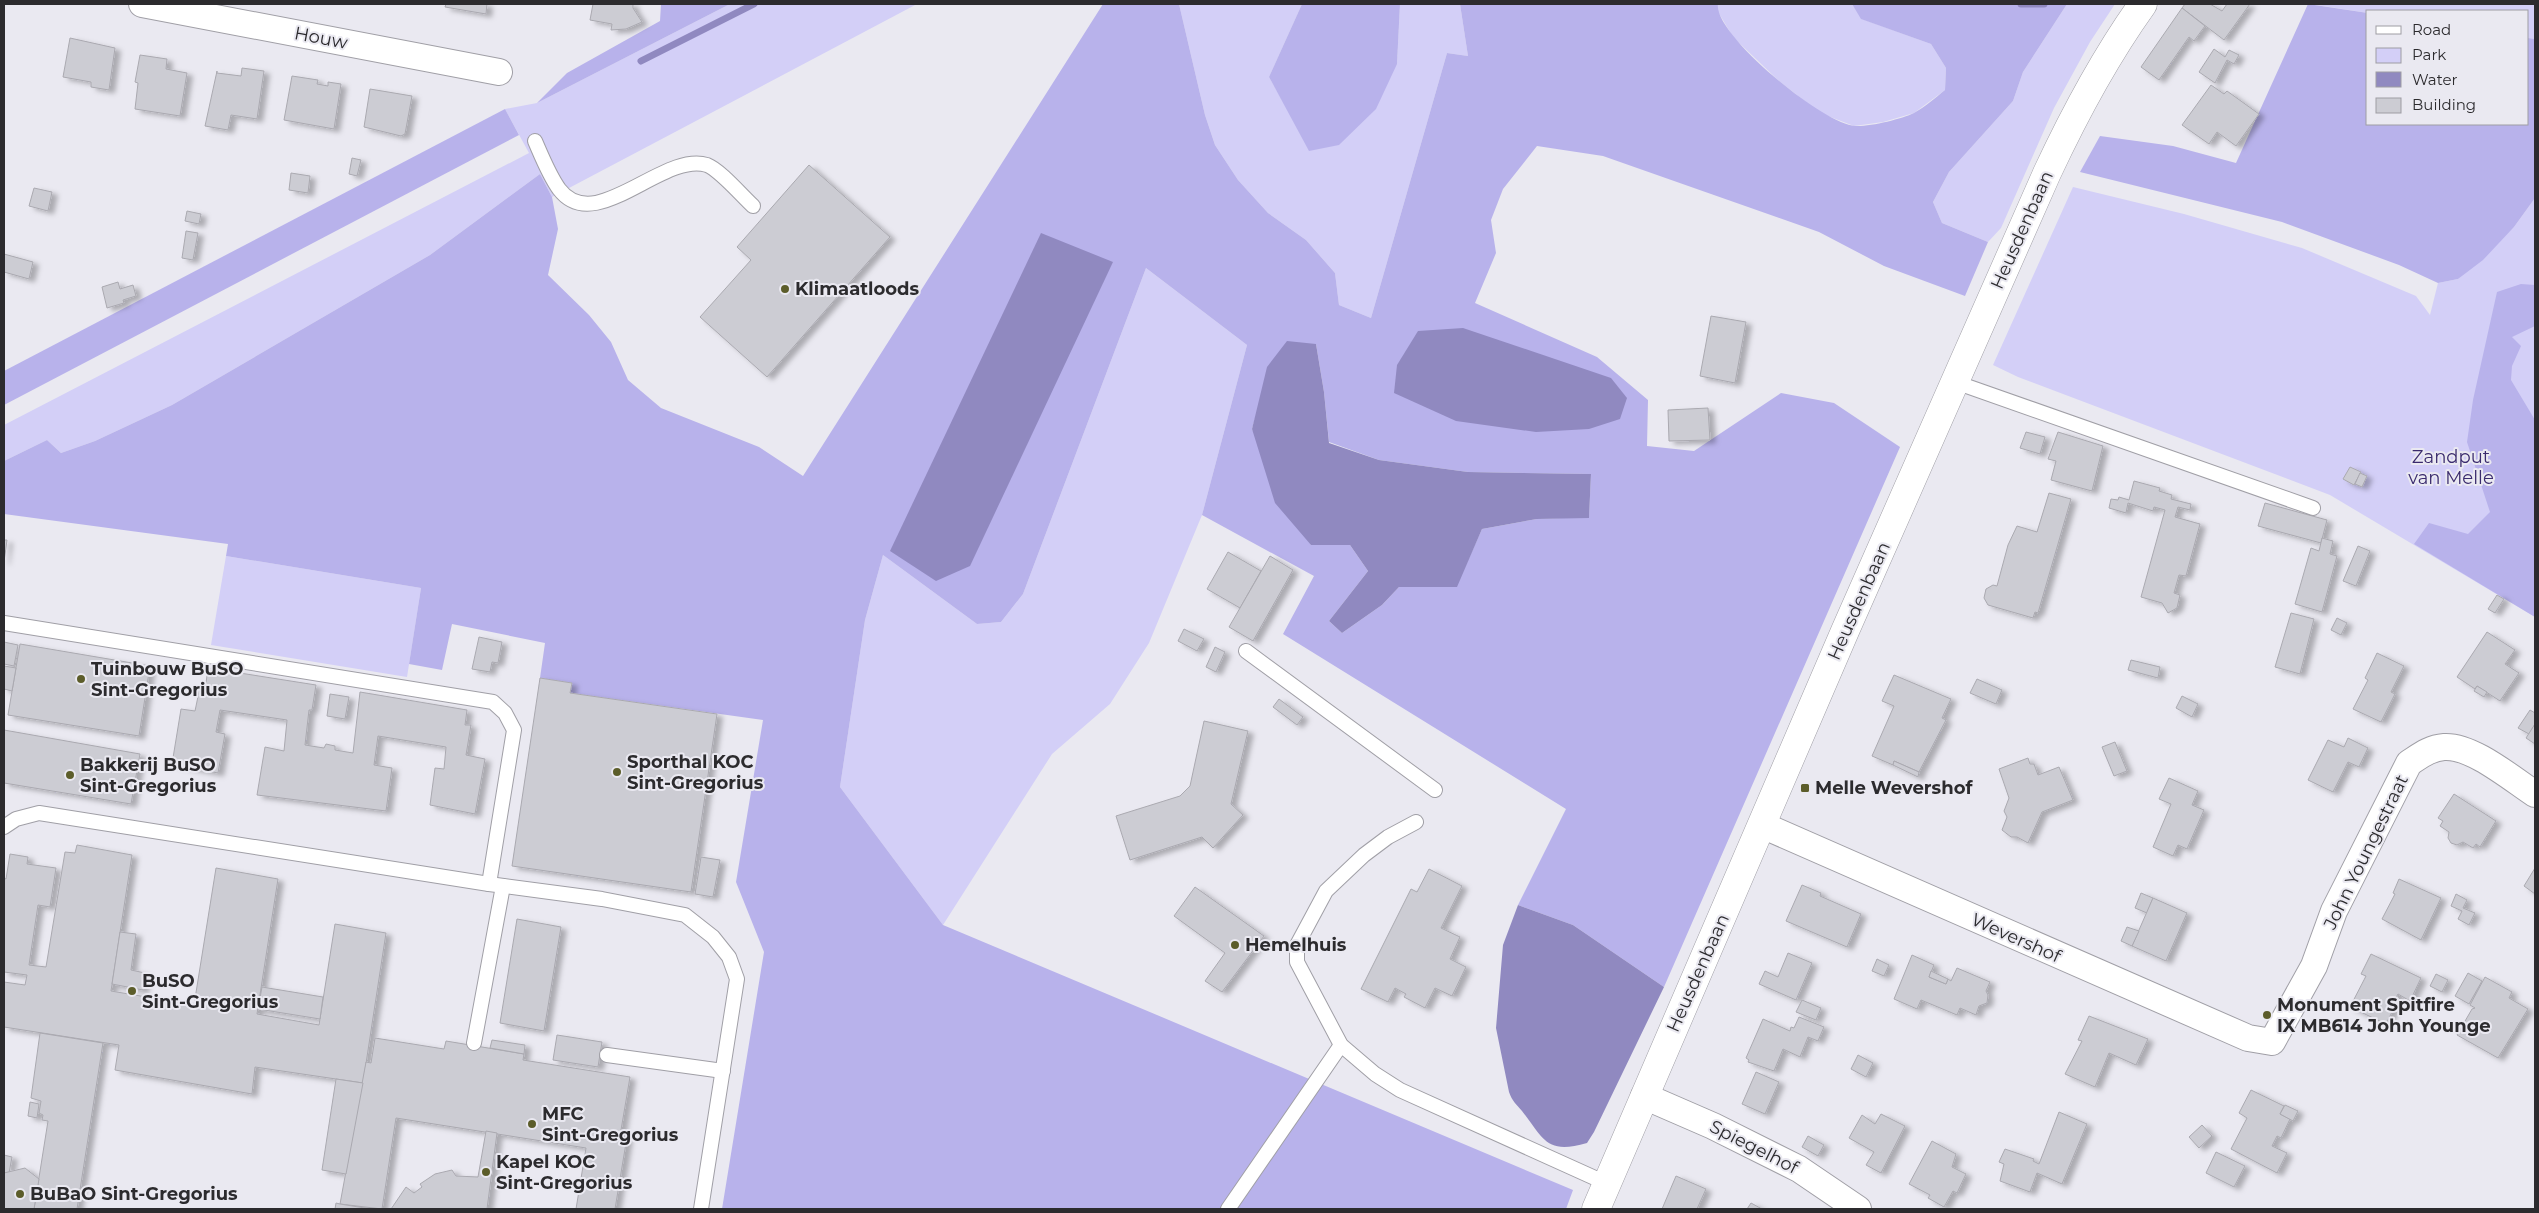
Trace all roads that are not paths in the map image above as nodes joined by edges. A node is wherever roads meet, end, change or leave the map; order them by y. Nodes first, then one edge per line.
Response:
1 (142, 4) edge
2 (2143, 4) edge
3 (499, 72) dead end
4 (534, 141) dead end
5 (753, 206) dead end
6 (1955, 382) junction
7 (2313, 508) dead end
8 (4, 623) edge
9 (1246, 651) dead end
10 (1435, 790) dead end
11 (2535, 794) edge
12 (1416, 822) dead end
13 (4, 825) edge
14 (1762, 826) junction
15 (496, 885) junction
16 (2272, 1042) joint
17 (474, 1043) dead end
18 (1341, 1045) junction
19 (607, 1055) dead end
20 (722, 1071) junction
21 (1644, 1096) junction
22 (1606, 1184) junction
23 (701, 1209) edge
24 (1228, 1209) edge
25 (1596, 1209) edge
26 (1858, 1209) edge

1 - 3 street, Houw
2 - 6 main road, Heusdenbaan
4 - 5 lane
6 - 7 lane
6 - 14 main road, Heusdenbaan
8 - 15 lane
9 - 10 lane
11 - 16 street, John Youngestraat
12 - 18 lane
13 - 15 lane
14 - 16 street, Wevershof
14 - 21 main road, Heusdenbaan
15 - 17 lane
15 - 20 lane
18 - 22 lane
18 - 24 lane
19 - 20 lane
20 - 23 lane
21 - 22 main road, Heusdenbaan
21 - 26 street, Spiegelhof
22 - 25 main road, Heusdenbaan

